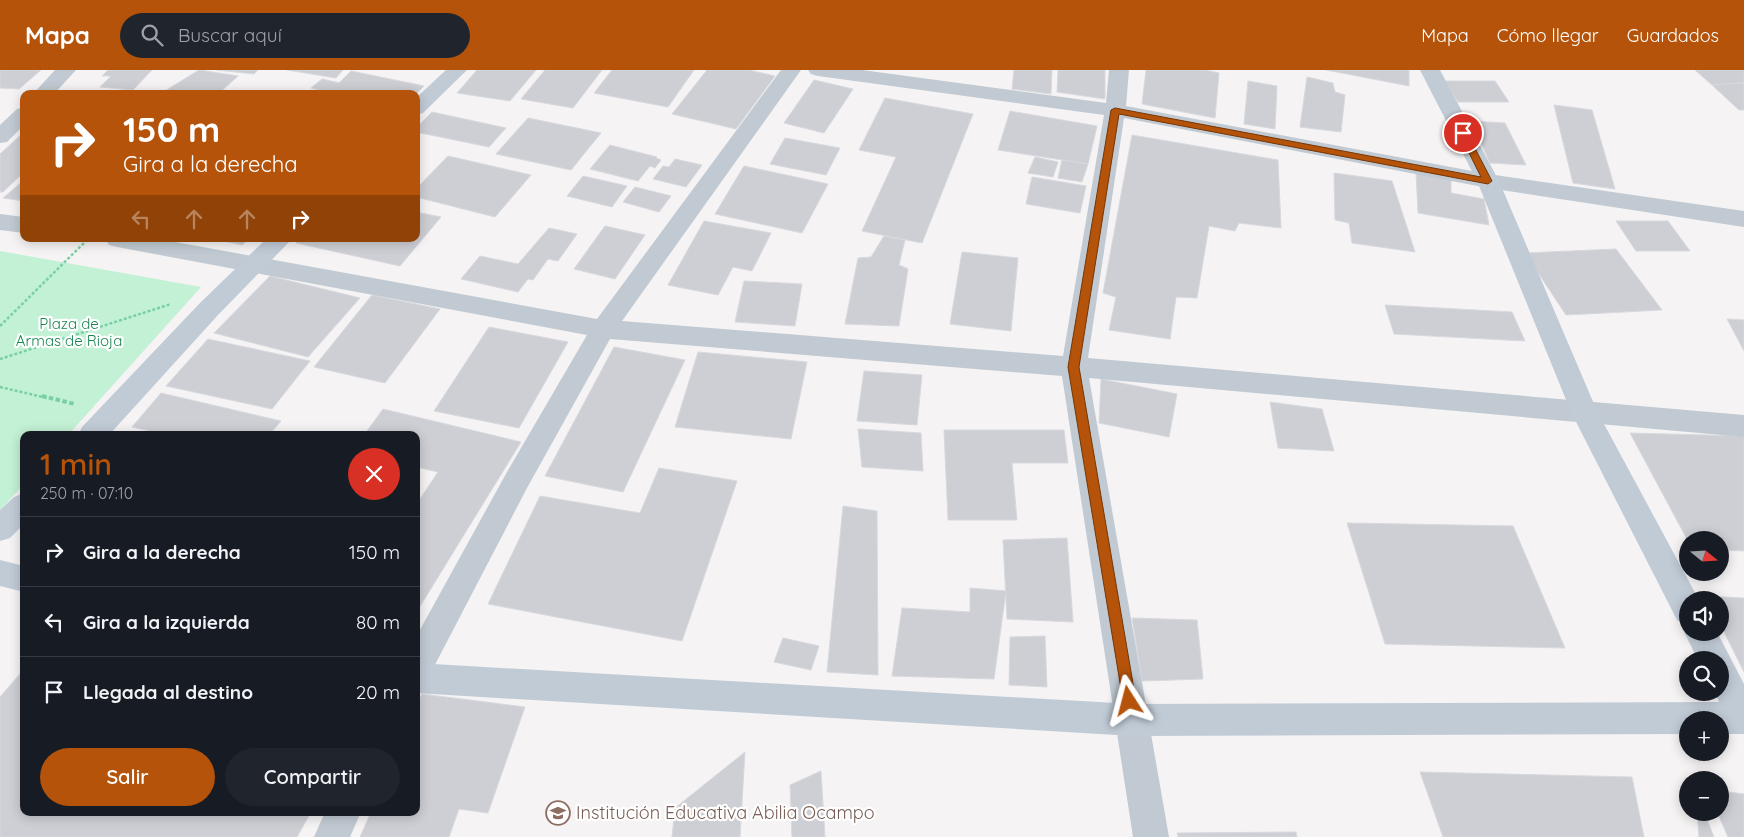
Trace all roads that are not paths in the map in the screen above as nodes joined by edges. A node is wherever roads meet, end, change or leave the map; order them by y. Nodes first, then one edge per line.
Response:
1 (66, 70) edge
2 (457, 70) edge
3 (791, 70) edge
4 (818, 70) edge
5 (1119, 70) edge
6 (1430, 70) edge
7 (47, 90) edge
8 (420, 105) edge
9 (1115, 110) junction
10 (20, 117) edge
11 (0, 138) edge
12 (1488, 181) junction
13 (1744, 219) edge
14 (0, 222) edge
15 (20, 224) edge
16 (134, 242) edge
17 (277, 242) edge
18 (254, 263) junction
19 (603, 330) junction
20 (1074, 367) junction
21 (1584, 412) junction
22 (1744, 426) edge
23 (96, 431) edge
24 (20, 509) edge
25 (0, 529) edge
26 (0, 573) edge
27 (20, 578) edge
28 (1679, 593) edge
29 (420, 662) edge
30 (420, 678) edge
31 (1729, 688) edge
32 (1744, 717) edge
33 (1133, 720) junction
34 (342, 816) edge
35 (332, 837) edge
36 (1151, 837) edge

1 - 7 street
2 - 8 street
3 - 19 street
4 - 9 street
5 - 9 street
6 - 12 street
9 - 12 street
9 - 20 street
10 - 11 street
12 - 13 street
12 - 21 street
14 - 15 street
16 - 18 street
17 - 18 street
18 - 19 street
18 - 23 street
19 - 20 street
19 - 29 street
20 - 21 street
20 - 33 street
21 - 22 street
21 - 28 street
24 - 25 street
26 - 27 street
30 - 33 street
31 - 32 street
32 - 33 street
33 - 36 street
34 - 35 street

